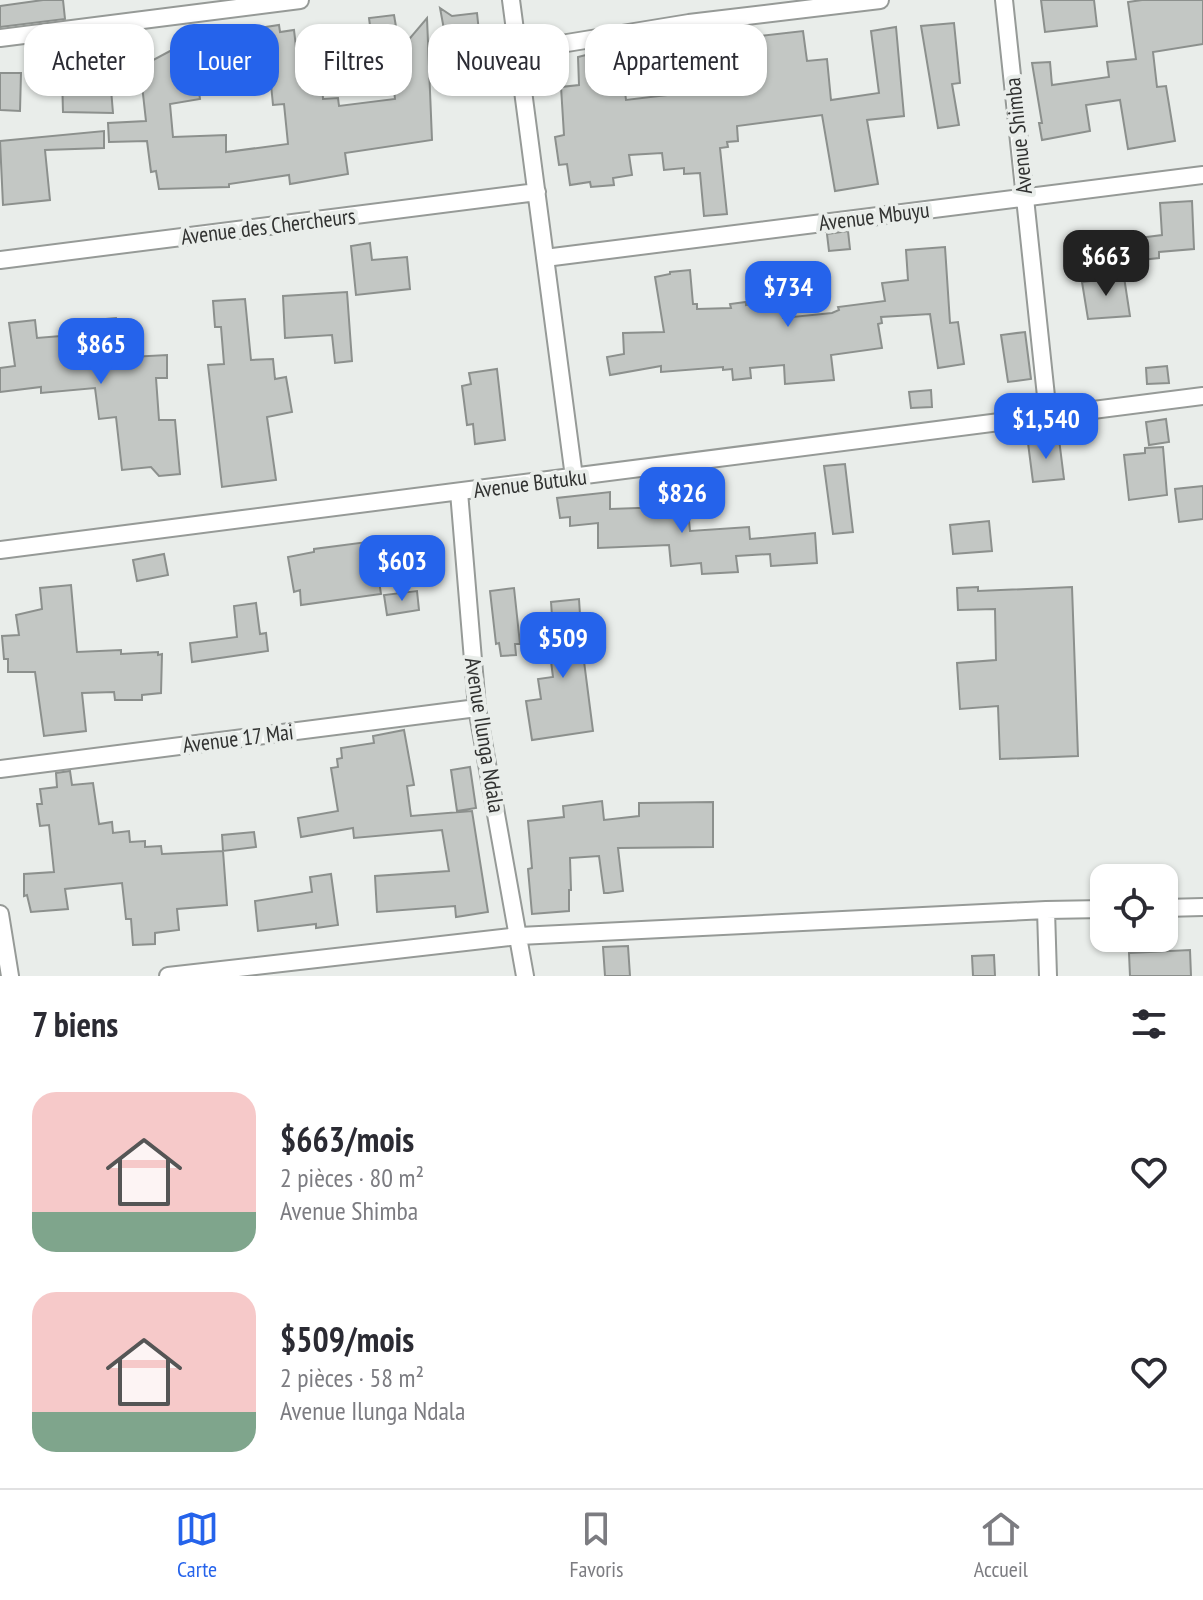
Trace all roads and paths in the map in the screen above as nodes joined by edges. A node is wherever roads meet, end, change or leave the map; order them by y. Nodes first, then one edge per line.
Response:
1 (300, 0) edge
2 (511, 0) edge
3 (880, 0) edge
4 (1004, 0) edge
5 (514, 24) edge
6 (0, 38) edge
7 (569, 43) edge
8 (524, 96) edge
9 (1203, 175) edge
10 (537, 192) junction
11 (1025, 198) junction
12 (545, 258) junction
13 (0, 260) edge
14 (1203, 396) edge
15 (1048, 415) junction
16 (574, 477) junction
17 (459, 492) junction
18 (0, 550) edge
19 (477, 708) junction
20 (0, 769) edge
21 (1203, 907) edge
22 (1178, 908) edge
23 (1090, 909) edge
24 (1046, 910) junction
25 (0, 914) edge
26 (519, 936) junction
27 (10, 976) edge
28 (168, 976) edge
29 (525, 976) edge
30 (1048, 976) edge

1 - 6 street
2 - 5 street
3 - 7 street
4 - 11 street, Avenue Shimba
8 - 10 street
9 - 11 street, Avenue Mbuyu
10 - 12 street
10 - 13 street, Avenue des Chercheurs
11 - 12 street, Avenue Mbuyu
11 - 15 street, Avenue Shimba
12 - 16 street
14 - 15 street, Avenue Butuku
15 - 16 street, Avenue Butuku
16 - 17 street, Avenue Butuku
17 - 18 street, Avenue Butuku
17 - 19 street, Avenue Ilunga Ndala
19 - 20 street, Avenue 17 Mai
19 - 26 street, Avenue Ilunga Ndala
21 - 22 street
23 - 24 street
24 - 26 street
24 - 30 street
25 - 27 street
26 - 28 street
26 - 29 street, Avenue Ilunga Ndala

